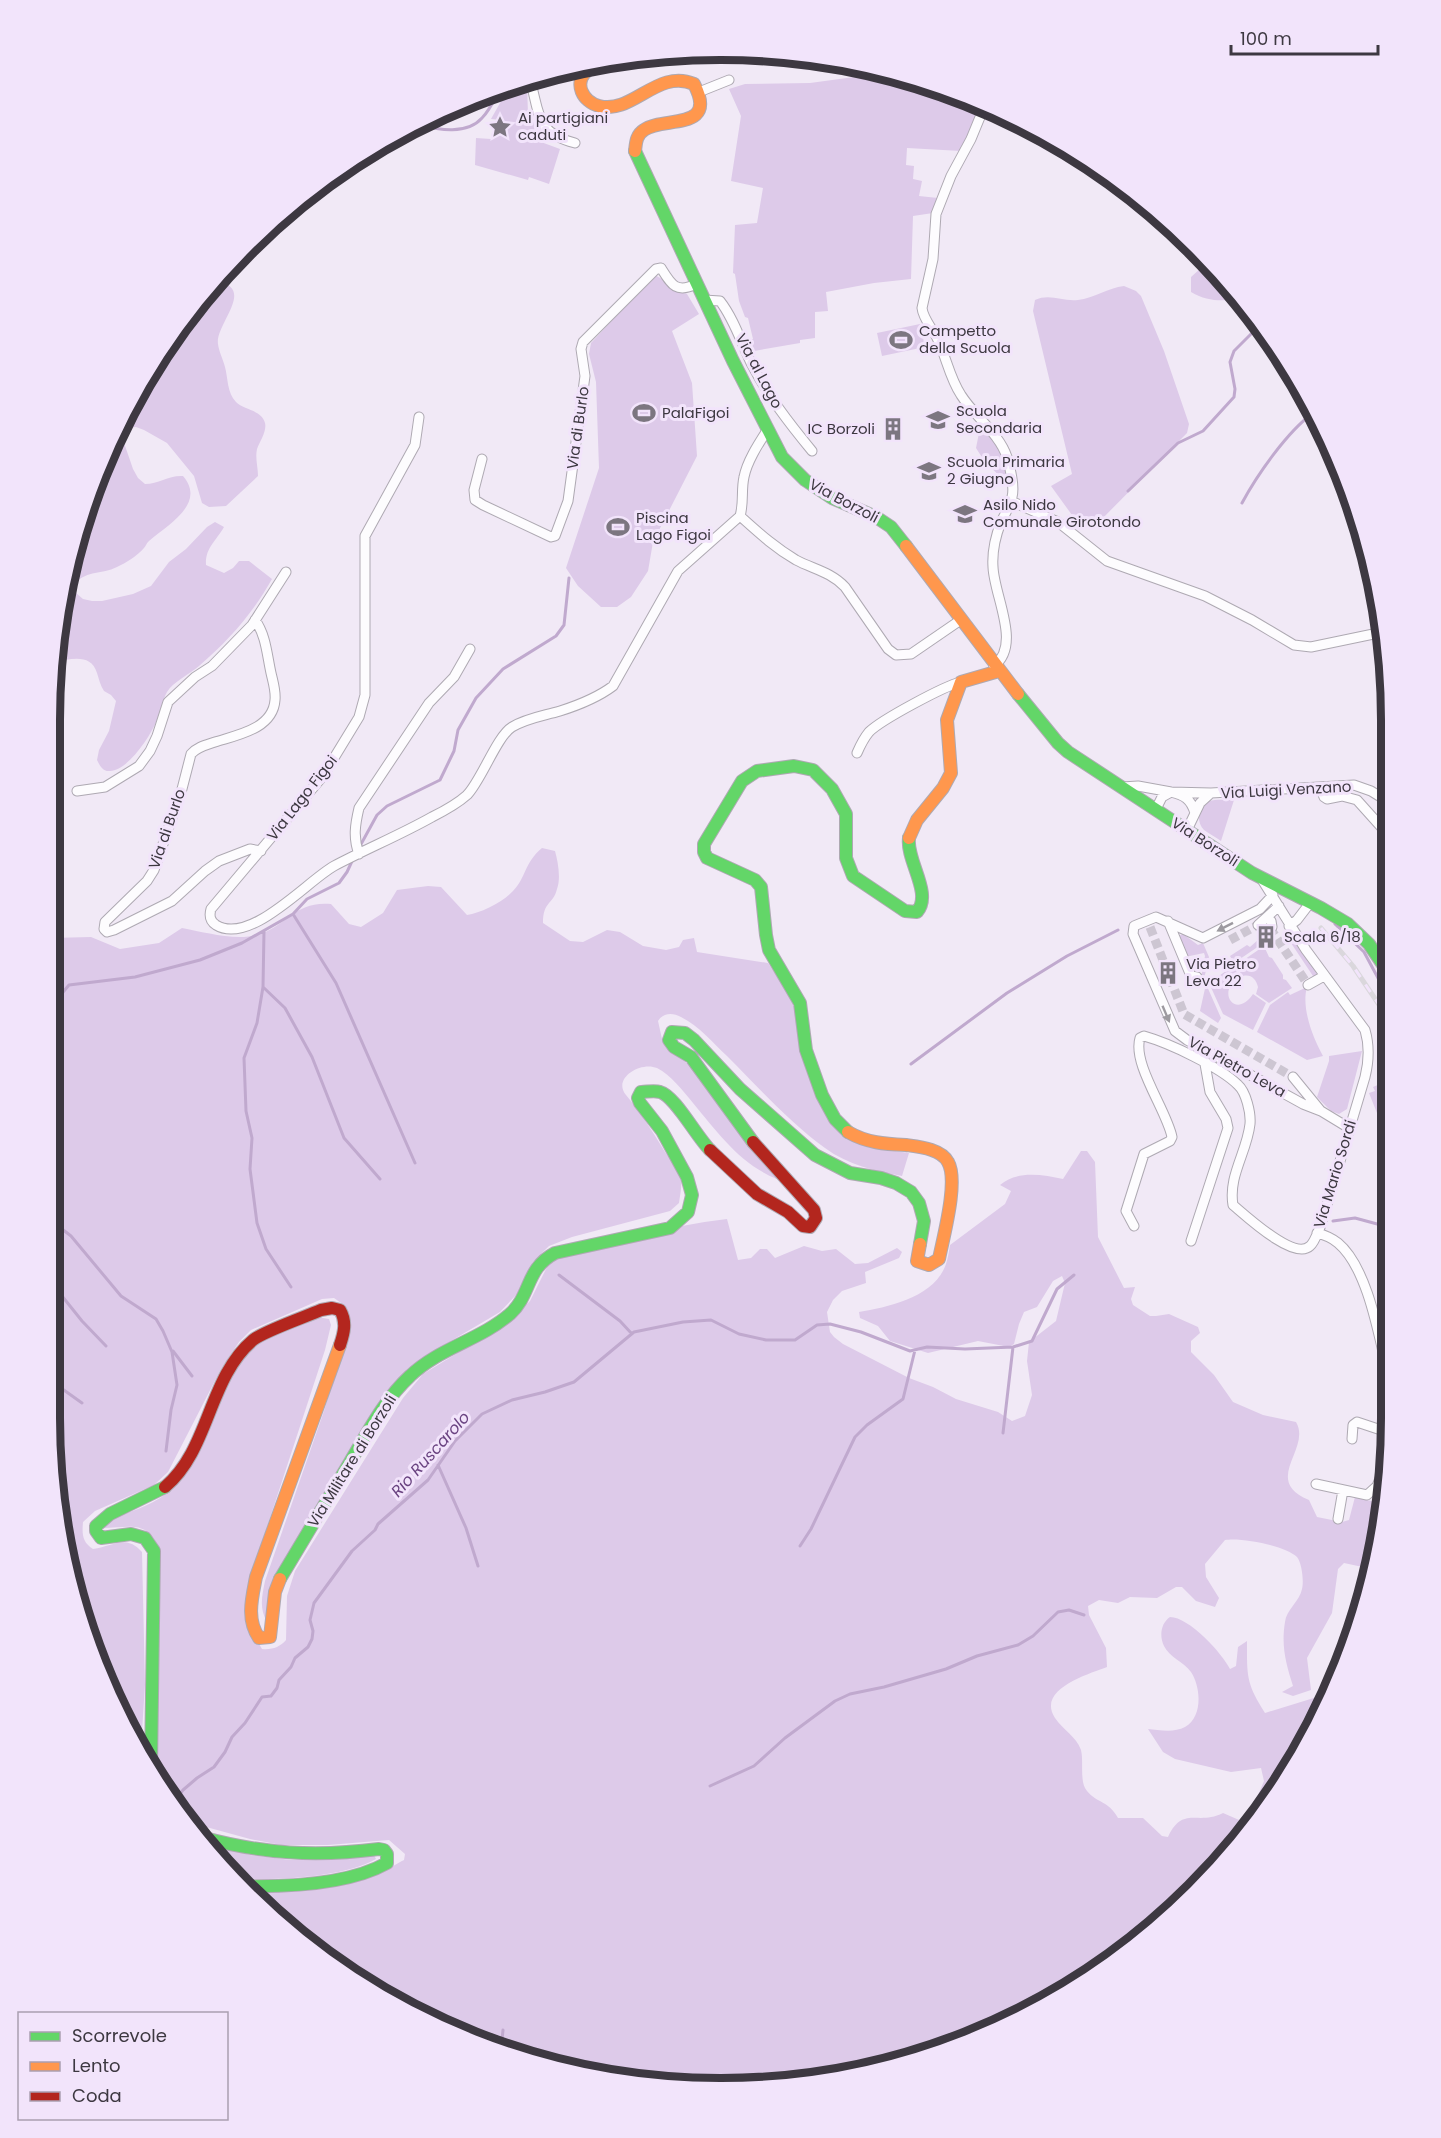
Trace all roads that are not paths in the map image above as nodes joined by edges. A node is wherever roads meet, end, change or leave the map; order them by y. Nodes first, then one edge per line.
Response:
1 (585, 75) edge
2 (729, 80) dead end
3 (532, 88) edge
4 (699, 92) junction
5 (981, 114) edge
6 (575, 143) dead end
7 (696, 284) junction
8 (704, 300) junction
9 (419, 417) dead end
10 (768, 429) junction
11 (812, 451) dead end
12 (482, 459) dead end
13 (1011, 501) junction
14 (740, 516) junction
15 (286, 572) dead end
16 (962, 619) junction
17 (255, 620) junction
18 (1375, 634) edge
19 (470, 649) dead end
20 (997, 669) junction
21 (962, 682) junction
22 (857, 753) dead end
23 (1122, 787) junction
24 (1320, 787) junction
25 (77, 791) dead end
26 (1171, 792) junction
27 (1211, 793) junction
28 (1381, 797) edge
29 (1156, 809) junction
30 (1195, 813) junction
31 (1381, 826) edge
32 (1187, 830) junction
33 (261, 851) junction
34 (360, 854) junction
35 (1261, 879) junction
36 (1273, 895) junction
37 (1310, 903) junction
38 (1279, 906) junction
39 (1266, 918) junction
40 (1166, 920) junction
41 (1258, 925) tunnel mouth
42 (1289, 926) junction
43 (1150, 927) dead end
44 (1272, 927) tunnel mouth
45 (1381, 960) edge
46 (1324, 976) junction
47 (1197, 977) dead end
48 (1308, 985) dead end
49 (1205, 1064) junction
50 (1293, 1077) tunnel mouth
51 (1321, 1111) junction
52 (1349, 1128) junction
53 (1134, 1226) dead end
54 (1317, 1233) junction
55 (1191, 1241) dead end
56 (1381, 1344) edge
57 (1381, 1430) edge
58 (1352, 1438) dead end
59 (1316, 1484) dead end
60 (1377, 1486) edge
61 (1342, 1490) junction
62 (1338, 1519) dead end
63 (151, 1753) edge
64 (213, 1840) edge
65 (255, 1887) edge

1 - 4 street
2 - 4 street
3 - 6 street
4 - 7 street, Via Borzoli
5 - 13 street
7 - 8 street, Via Borzoli
7 - 12 street, Via di Burlo
8 - 10 street, Via Borzoli
8 - 11 street, Via al Lago
9 - 33 street, Via Lago Figoi
10 - 14 street
10 - 16 street, Via Borzoli
13 - 18 street
13 - 20 street
14 - 16 street
14 - 34 street, Via Lago Figoi
15 - 17 street
16 - 20 street, Via Borzoli
17 - 25 street
17 - 33 street, Via di Burlo
19 - 34 street
20 - 21 street
20 - 23 street, Via Borzoli
21 - 22 street
21 - 63 street, Via Militare di Borzoli
23 - 26 street, Via Luigi Venzano
23 - 29 street, Via Borzoli
24 - 27 street, Via Luigi Venzano
24 - 28 street, Via Luigi Venzano
24 - 31 street
26 - 27 street, Via Luigi Venzano
26 - 29 street
26 - 30 street
27 - 30 street, Via Luigi Venzano
29 - 32 street, Via Borzoli
30 - 32 street, Via Luigi Venzano
32 - 35 street, Via Borzoli
33 - 34 street, Via Lago Figoi
35 - 36 street, Via Mario Sordi
35 - 37 street, Via Borzoli
36 - 38 street, Via Mario Sordi
36 -> 40 street
37 - 42 street
37 - 45 street, Via Borzoli
38 - 39 street
38 - 42 street, Via Mario Sordi
39 - 41 street
39 - 44 street
40 - 43 street
40 - 47 street
40 -> 51 street, Via Pietro Leva
42 - 46 street, Via Mario Sordi
46 - 48 street
46 - 52 street, Via Mario Sordi
49 - 53 street, Via Mario Sordi
49 - 54 street, Via Mario Sordi
49 - 55 street
50 - 51 street
51 - 52 street, Via Pietro Leva
52 - 54 street, Via Mario Sordi
54 - 56 street
57 - 58 street
59 - 61 street
60 - 61 street
61 - 62 street
64 - 65 street

